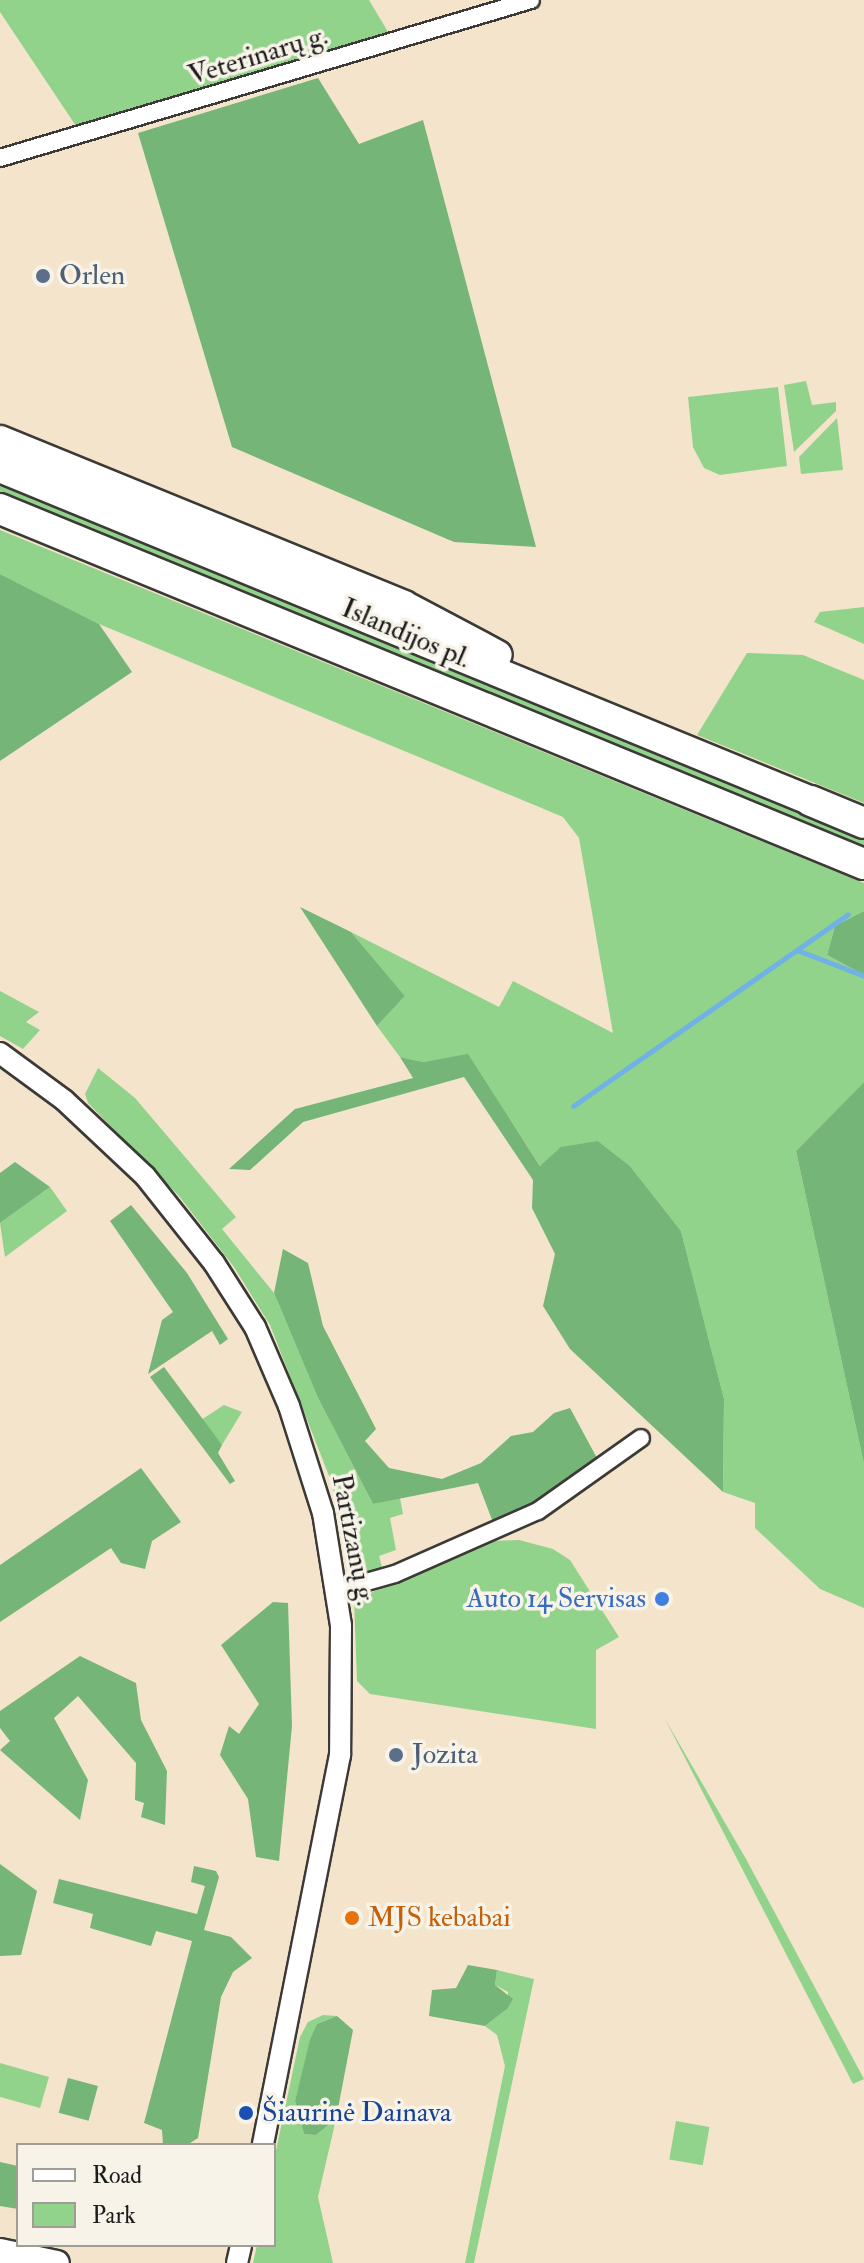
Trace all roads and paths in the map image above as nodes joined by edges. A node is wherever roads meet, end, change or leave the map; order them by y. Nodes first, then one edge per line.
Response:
1 (531, 0) edge
2 (0, 158) edge
3 (0, 440) edge
4 (0, 468) edge
5 (0, 509) edge
6 (652, 736) junction
7 (811, 801) joint
8 (864, 823) edge
9 (864, 864) edge
10 (0, 1053) edge
11 (641, 1438) dead end
12 (338, 1590) junction
13 (263, 2143) edge
14 (0, 2251) edge
15 (57, 2263) edge

1 - 2 street, Veterinarų g.
3 - 6 highway
4 - 6 highway, Islandijos pl.
5 - 9 highway, Islandijos pl.
6 - 7 highway, Islandijos pl.
7 - 8 highway
10 - 12 street, Partizanų g.
11 - 12 street
12 - 13 street, Partizanų g.
14 - 15 main road

